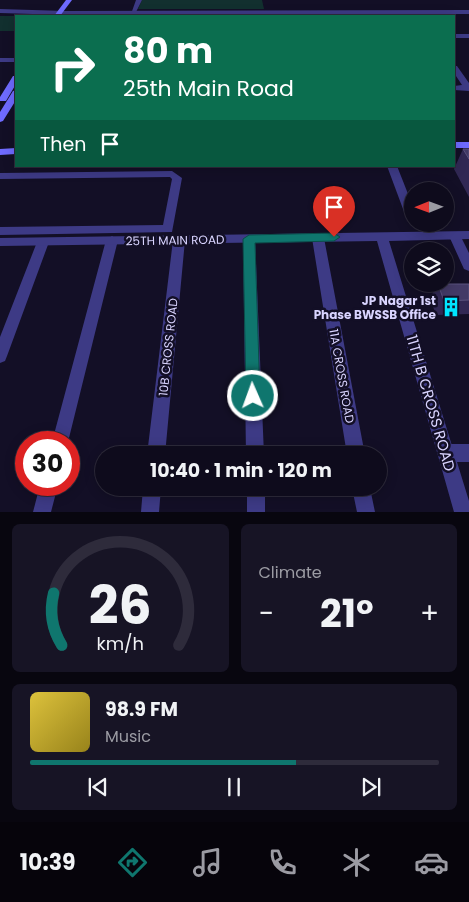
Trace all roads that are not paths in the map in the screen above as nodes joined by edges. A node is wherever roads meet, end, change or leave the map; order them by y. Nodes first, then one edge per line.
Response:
1 (68, 0) edge
2 (75, 0) edge
3 (139, 0) edge
4 (0, 11) edge
5 (311, 11) edge
6 (469, 12) edge
7 (133, 13) junction
8 (62, 14) edge
9 (269, 14) edge
10 (455, 36) edge
11 (469, 36) edge
12 (0, 60) edge
13 (15, 60) edge
14 (455, 69) edge
15 (15, 80) edge
16 (455, 88) edge
17 (468, 88) edge
18 (15, 95) edge
19 (0, 103) edge
20 (0, 119) edge
21 (469, 145) edge
22 (455, 146) edge
23 (15, 151) edge
24 (0, 152) edge
25 (455, 154) edge
26 (469, 154) edge
27 (0, 159) edge
28 (15, 159) edge
29 (392, 167) edge
30 (124, 170) edge
31 (0, 176) edge
32 (404, 197) edge
33 (0, 231) edge
34 (418, 232) edge
35 (469, 235) edge
36 (26, 236) junction
37 (420, 236) junction
38 (455, 236) junction
39 (382, 237) junction
40 (318, 238) junction
41 (249, 239) junction
42 (112, 240) junction
43 (179, 240) junction
44 (0, 242) edge
45 (43, 242) junction
46 (469, 266) edge
47 (3, 340) edge
48 (0, 356) edge
49 (63, 431) edge
50 (157, 446) edge
51 (255, 446) edge
52 (354, 446) edge
53 (469, 452) edge
54 (446, 453) junction
55 (46, 496) edge
56 (151, 496) edge
57 (256, 496) edge
58 (363, 496) edge
59 (42, 512) edge
60 (150, 512) edge
61 (256, 512) edge
62 (366, 512) edge
63 (463, 512) edge

1 - 8 main road
2 - 8 main road
3 - 7 street
4 - 8 street
5 - 6 street
5 - 9 street
7 - 8 street
7 - 9 street
10 - 11 street
12 - 13 street
14 - 17 street
15 - 19 main road
16 - 17 street
18 - 20 main road
21 - 22 main road
23 - 24 main road
25 - 26 main road
27 - 28 main road
29 - 32 street
30 - 31 street
30 - 36 street
33 - 36 street
34 - 37 street
35 - 38 street, 25TH MAIN ROAD
36 - 44 street, 25TH MAIN ROAD
36 - 45 street, 25TH MAIN ROAD
37 - 38 street, 25TH MAIN ROAD
37 - 39 street, 25TH MAIN ROAD
38 - 46 street
39 - 40 street, 25TH MAIN ROAD
39 - 54 street, 11TH B CROSS ROAD
40 - 41 street, 25TH MAIN ROAD
40 - 52 street, 11A CROSS ROAD
41 - 43 street, 25TH MAIN ROAD
41 - 51 street
42 - 43 street, 25TH MAIN ROAD
42 - 45 street, 25TH MAIN ROAD
42 - 49 street
43 - 50 street, 10B CROSS ROAD
45 - 47 street
47 - 48 street
53 - 54 street
54 - 63 street, 11TH B CROSS ROAD
55 - 59 street
56 - 60 street
57 - 61 street
58 - 62 street

